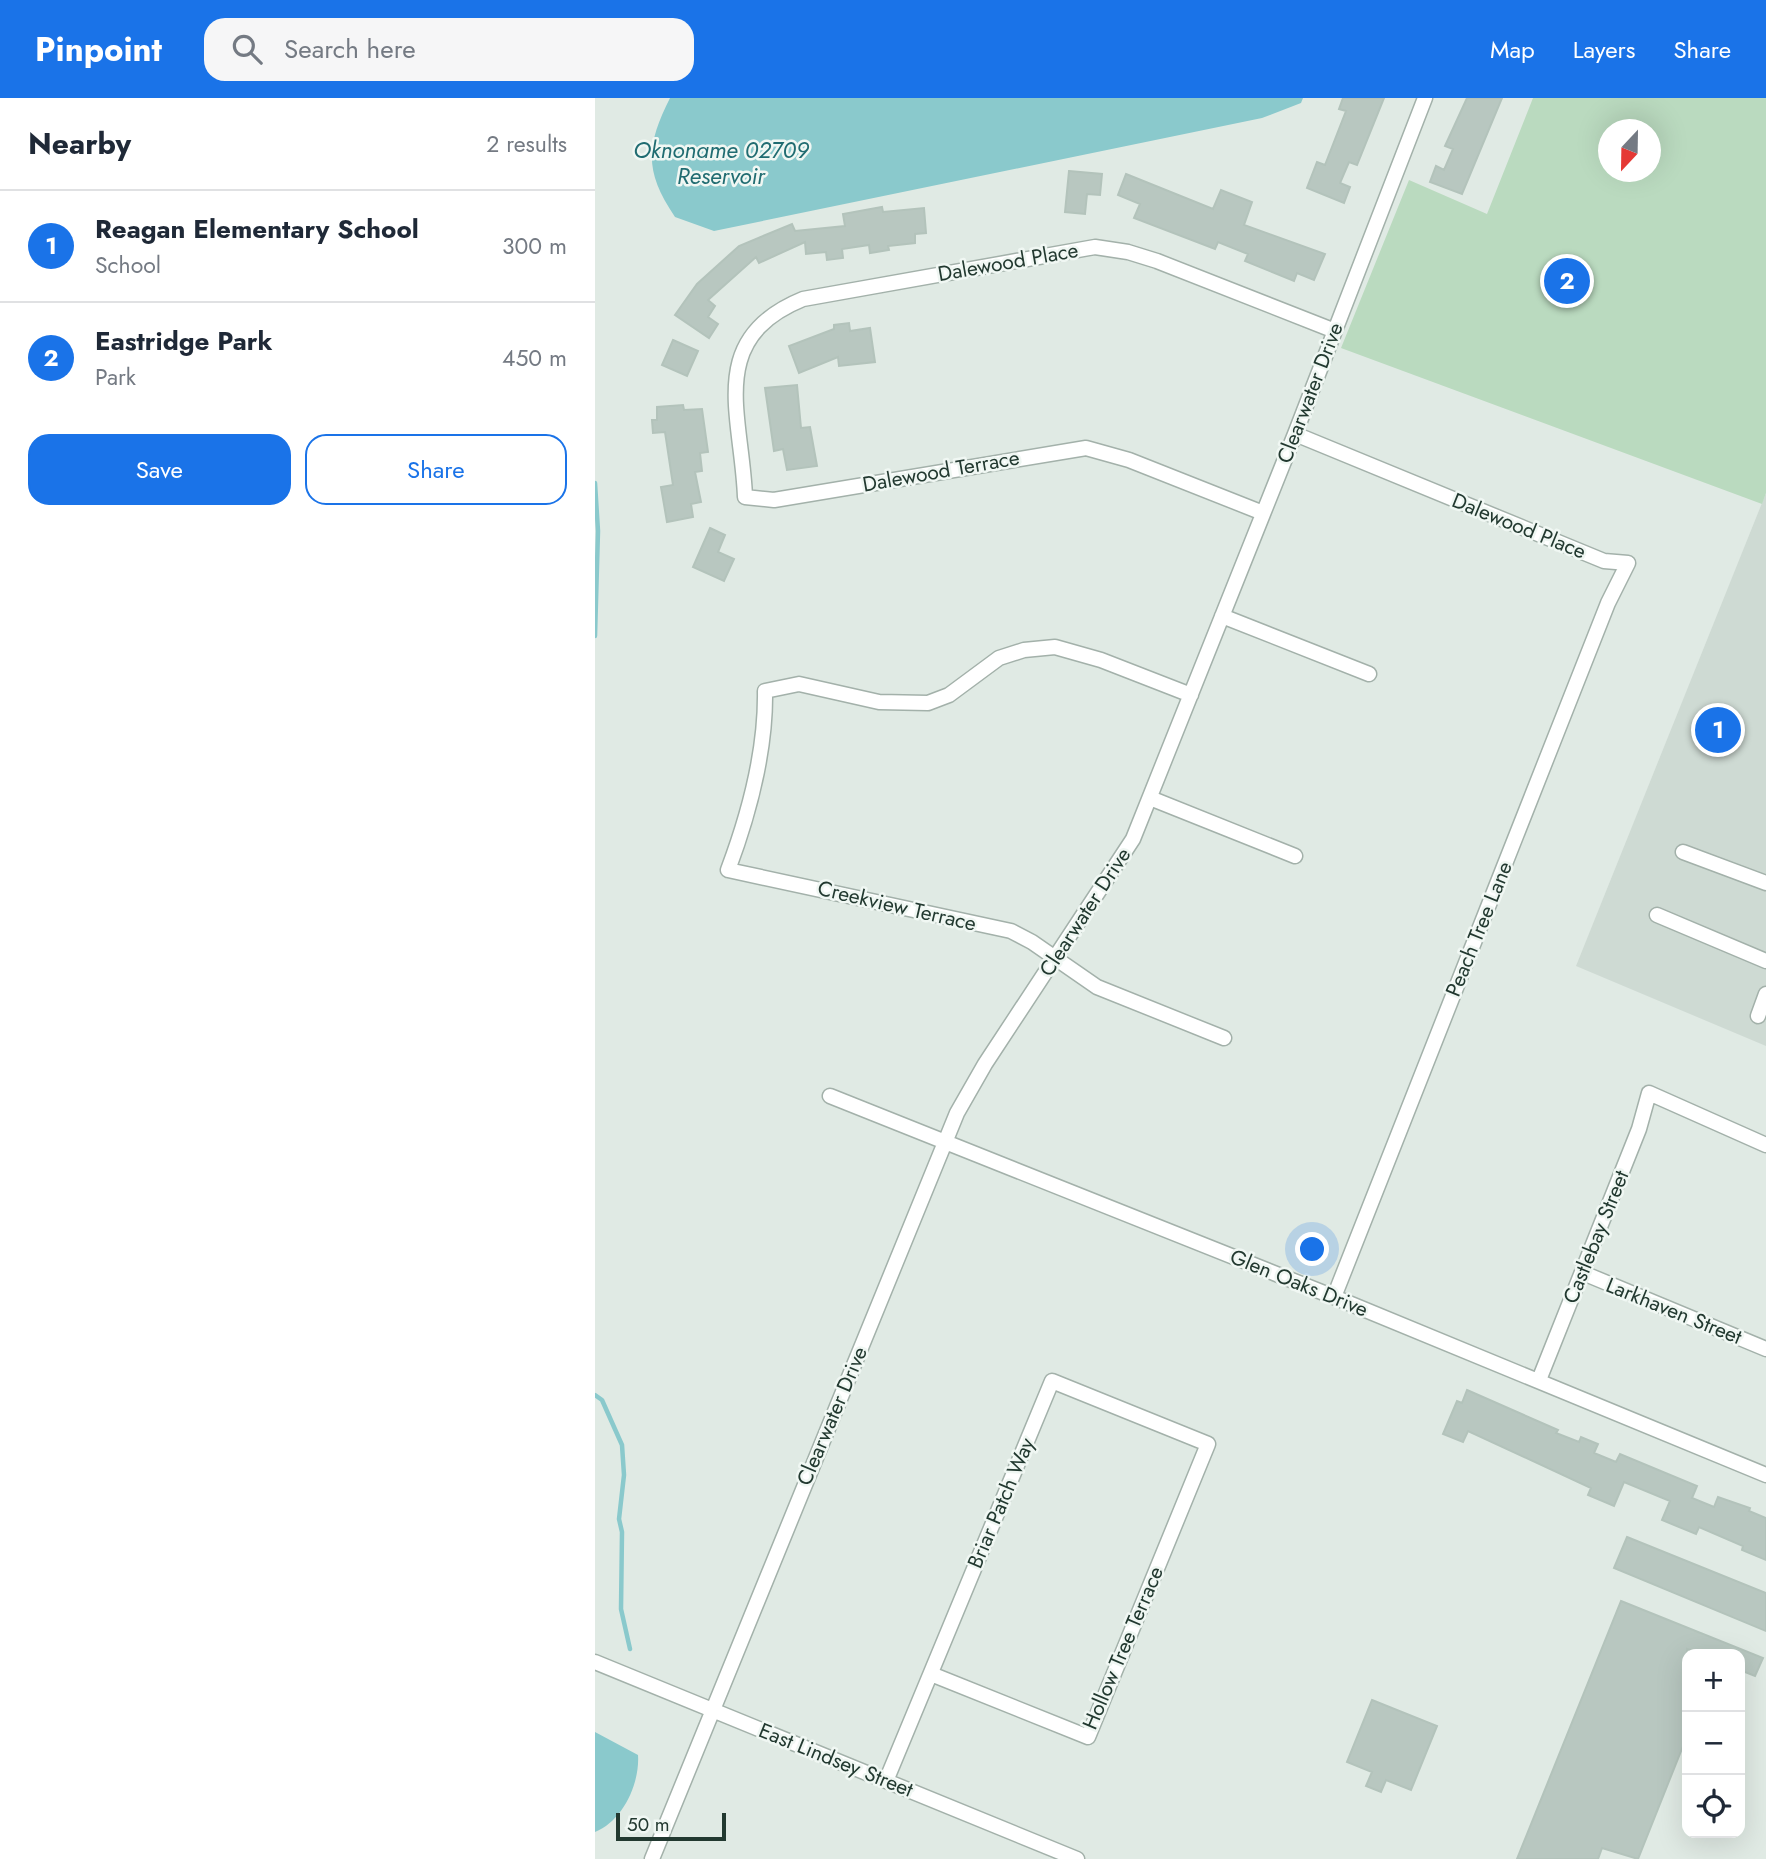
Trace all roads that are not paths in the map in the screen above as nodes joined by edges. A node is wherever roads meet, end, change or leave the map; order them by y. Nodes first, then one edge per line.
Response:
1 (1425, 98) edge
2 (1335, 331) junction
3 (738, 360) joint
4 (1295, 434) junction
5 (1263, 513) junction
6 (1628, 563) joint
7 (1222, 616) junction
8 (1369, 674) dead end
9 (1191, 695) junction
10 (1150, 798) junction
11 (1683, 852) dead end
12 (1295, 856) dead end
13 (1766, 883) edge
14 (1657, 915) dead end
15 (1055, 959) junction
16 (1766, 961) edge
17 (1766, 994) edge
18 (1758, 1016) dead end
19 (1224, 1038) dead end
20 (830, 1096) dead end
21 (946, 1141) junction
22 (1766, 1145) edge
23 (1583, 1273) junction
24 (1333, 1297) junction
25 (1766, 1349) edge
26 (1539, 1380) junction
27 (1208, 1444) joint
28 (1766, 1475) edge
29 (595, 1662) edge
30 (931, 1674) junction
31 (711, 1709) junction
32 (886, 1781) junction
33 (652, 1859) edge
34 (1077, 1859) edge

1 - 2 street, Clearwater Drive
2 - 3 street, Dalewood Place
2 - 4 street, Clearwater Drive
3 - 5 street, Dalewood Terrace
4 - 5 street, Clearwater Drive
4 - 6 street, Dalewood Place
5 - 7 street, Clearwater Drive
6 - 24 street, Peach Tree Lane
7 - 8 street
7 - 9 street, Clearwater Drive
9 - 10 street, Clearwater Drive
9 - 15 street, Creekview Terrace
10 - 12 street
10 - 15 street, Clearwater Drive
11 - 13 street
14 - 16 street
15 - 19 street, Creekview Terrace
15 - 21 street, Clearwater Drive
17 - 18 street
20 - 21 street, Glen Oaks Drive
21 - 24 street, Glen Oaks Drive
21 - 31 street, Clearwater Drive
22 - 23 street, Castlebay Street
23 - 25 street, Larkhaven Street
23 - 26 street, Castlebay Street
24 - 26 street, Glen Oaks Drive
26 - 28 street, Glen Oaks Drive
27 - 30 street, Briar Patch Way
27 - 30 street, Hollow Tree Terrace
29 - 31 street, East Lindsey Street
30 - 32 street, Briar Patch Way
31 - 32 street, East Lindsey Street
31 - 33 street, Clearwater Drive
32 - 34 street, East Lindsey Street

